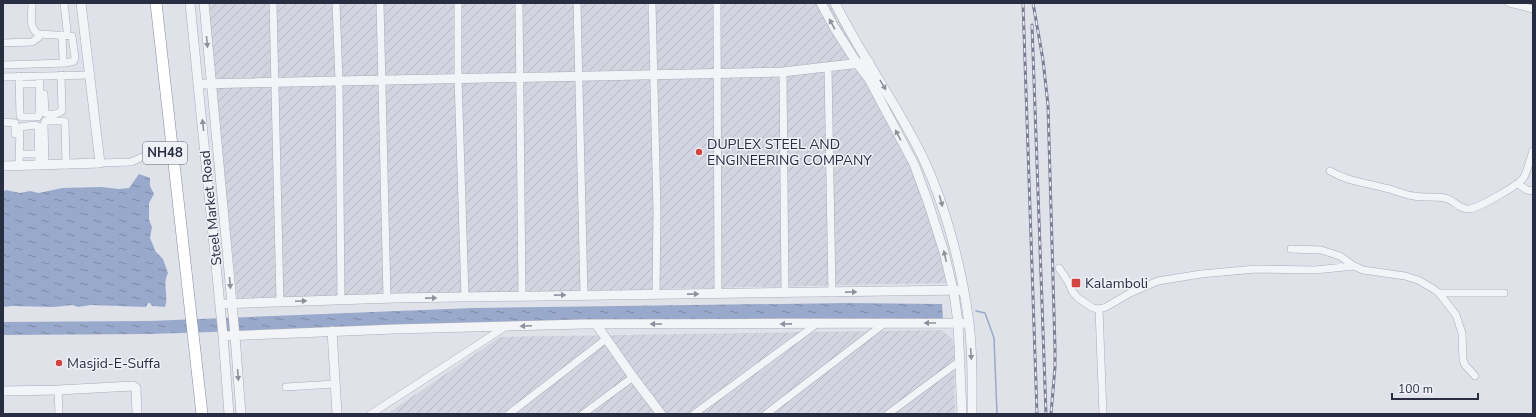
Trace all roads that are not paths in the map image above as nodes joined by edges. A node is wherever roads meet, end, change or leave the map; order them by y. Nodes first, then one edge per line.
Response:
1 (32, 3) edge
2 (64, 3) edge
3 (81, 3) edge
4 (148, 3) edge
5 (156, 3) edge
6 (190, 3) edge
7 (204, 3) edge
8 (273, 3) edge
9 (336, 3) edge
10 (380, 3) edge
11 (458, 3) edge
12 (519, 3) edge
13 (577, 3) edge
14 (652, 3) edge
15 (717, 3) edge
16 (821, 3) edge
17 (835, 3) edge
18 (1510, 3) edge
19 (1533, 9) edge
20 (68, 33) junction
21 (39, 34) junction
22 (85, 34) junction
23 (3, 43) edge
24 (62, 58) dead end
25 (869, 62) junction
26 (856, 63) junction
27 (3, 65) edge
28 (828, 68) junction
29 (783, 72) junction
30 (718, 73) junction
31 (653, 74) junction
32 (61, 75) junction
33 (90, 75) junction
34 (19, 76) junction
35 (42, 76) junction
36 (578, 76) junction
37 (3, 77) edge
38 (519, 77) junction
39 (458, 78) junction
40 (381, 80) junction
41 (339, 81) junction
42 (276, 82) junction
43 (211, 83) junction
44 (19, 84) junction
45 (40, 84) junction
46 (198, 84) junction
47 (3, 122) edge
48 (1533, 151) edge
49 (165, 152) junction
50 (20, 154) junction
51 (38, 154) junction
52 (100, 163) junction
53 (66, 164) junction
54 (3, 166) edge
55 (18, 166) junction
56 (42, 166) junction
57 (1330, 171) dead end
58 (1518, 184) junction
59 (1533, 191) edge
60 (1291, 248) dead end
61 (1354, 266) junction
62 (1059, 268) dead end
63 (958, 292) junction
64 (785, 293) junction
65 (832, 293) junction
66 (1439, 293) junction
67 (656, 294) junction
68 (718, 294) junction
69 (1504, 294) dead end
70 (584, 295) junction
71 (522, 296) junction
72 (465, 297) junction
73 (387, 298) junction
74 (341, 300) junction
75 (185, 302) junction
76 (280, 302) junction
77 (232, 303) junction
78 (220, 304) junction
79 (1099, 309) junction
80 (968, 319) junction
81 (958, 320) junction
82 (885, 323) junction
83 (596, 324) junction
84 (818, 324) junction
85 (504, 327) junction
86 (332, 331) junction
87 (223, 336) junction
88 (235, 336) junction
89 (606, 339) junction
90 (190, 346) junction
91 (961, 360) junction
92 (1475, 376) dead end
93 (633, 377) junction
94 (335, 384) junction
95 (286, 387) dead end
96 (58, 390) junction
97 (3, 391) edge
98 (59, 414) edge
99 (137, 414) edge
100 (194, 414) edge
101 (202, 414) edge
102 (229, 414) edge
103 (241, 414) edge
104 (337, 414) edge
105 (371, 414) edge
106 (509, 414) edge
107 (583, 414) edge
108 (661, 414) edge
109 (694, 414) edge
110 (766, 414) edge
111 (888, 414) edge
112 (962, 414) edge
113 (972, 414) edge
114 (1103, 414) edge

1 - 21 street
2 - 20 street
3 - 22 street
4 - 49 highway, NH48
5 - 75 highway, NH48
6 - 46 street, Steel Market Road
7 -> 43 street, Steel Market Road
8 - 42 street
9 - 41 street
10 - 40 street
11 - 39 street
12 - 38 street
13 - 36 street
14 - 31 street
15 - 30 street
26 -> 16 street
17 - 25 street
18 - 19 street
20 - 21 street
20 - 22 street
20 - 24 street
20 - 27 street
21 - 23 street
22 - 33 street
25 - 26 street
25 -> 63 street
26 - 28 street
63 -> 26 street
28 - 29 street
28 - 65 street
29 - 30 street
29 - 64 street
30 - 31 street
30 - 68 street
31 - 36 street
31 - 67 street
32 - 33 street
32 - 35 street
32 - 35 street
33 - 52 street
34 - 35 street
34 - 37 street
34 - 44 street
35 - 45 street
36 - 38 street
36 - 70 street
38 - 39 street
38 - 71 street
39 - 40 street
39 - 72 street
40 - 41 street
40 - 73 street
41 - 42 street
41 - 74 street
42 - 43 street
42 - 76 street
43 - 46 street
43 -> 77 street, Steel Market Road
44 - 45 street
44 - 45 street
78 -> 46 street, Steel Market Road
47 - 55 street
48 - 58 street
49 - 52 street
49 - 75 highway, NH48
50 - 51 street
50 - 51 street
50 - 55 street
51 - 56 street
52 - 53 street
53 - 56 street
53 - 56 street
54 - 55 street
55 - 56 street
57 - 58 street
58 - 59 street
60 - 61 street
61 - 66 street
61 - 79 street
62 - 79 street
65 -> 63 street
63 - 80 street
63 - 81 street
64 - 65 street
64 - 68 street
66 - 69 street
66 - 92 street
67 -> 68 street
67 - 70 street
71 -> 70 street
71 - 72 street
73 -> 72 street
73 - 74 street
76 -> 74 street
75 - 90 highway, NH48
76 - 77 street
77 - 78 street
77 - 88 street, Steel Market Road
78 - 87 street, Steel Market Road
79 - 114 street
80 - 81 street
80 -> 113 street
81 -> 82 street
81 - 91 street
82 - 84 street
82 - 110 street
84 -> 83 street
83 -> 85 street
83 - 89 street
84 - 109 street
85 - 86 street
85 - 105 street
86 - 88 street
86 - 94 street
87 - 88 street
87 - 102 street, Steel Market Road
88 -> 103 street, Steel Market Road
89 - 93 street
89 - 106 street
90 - 100 highway, NH48
90 - 101 highway, NH48
91 - 111 street
91 - 112 street
93 - 107 street
93 - 108 street
94 - 95 street
94 - 104 street
96 - 97 street
96 - 98 street
96 - 99 street

